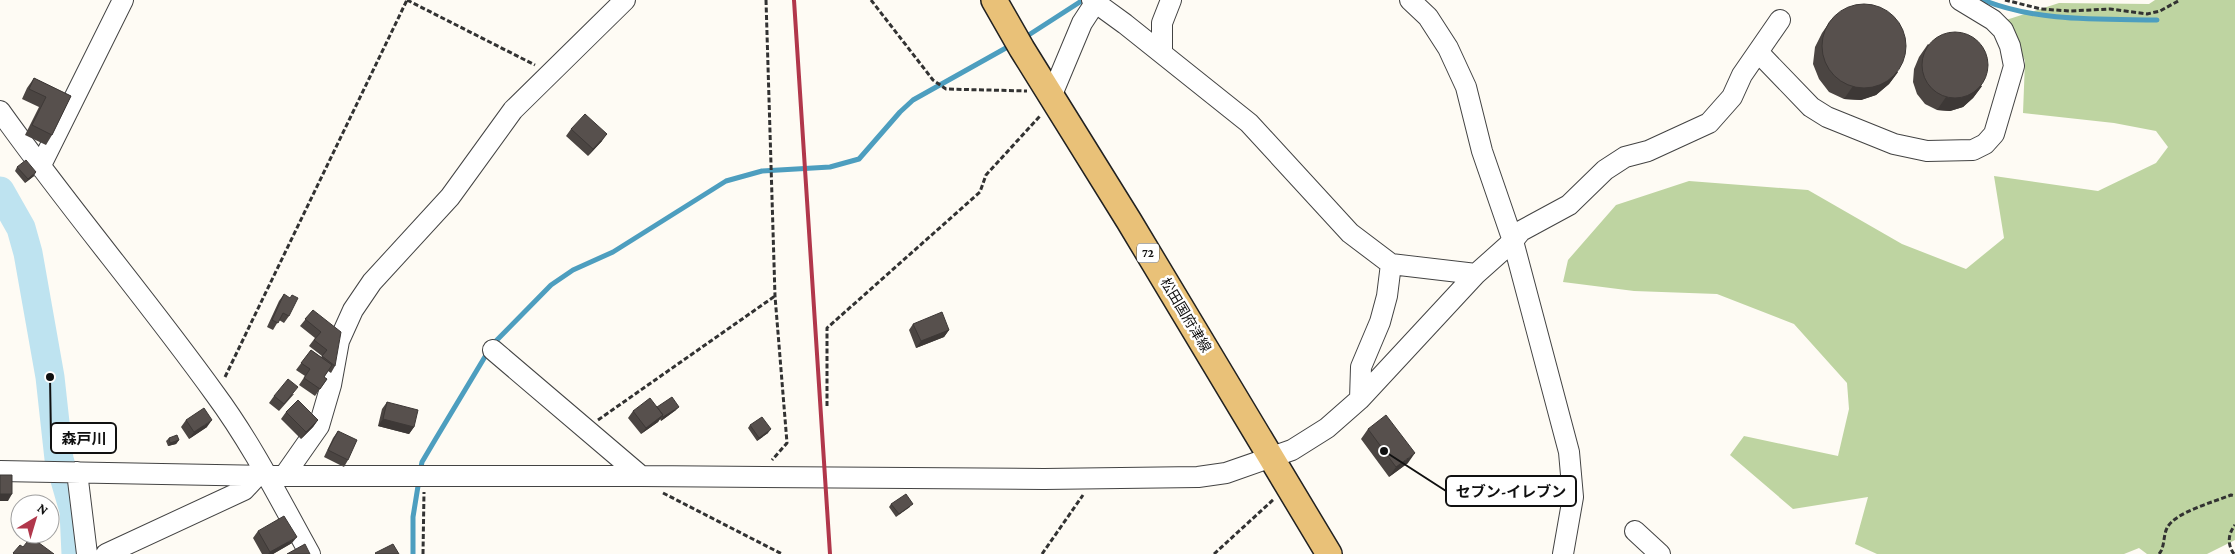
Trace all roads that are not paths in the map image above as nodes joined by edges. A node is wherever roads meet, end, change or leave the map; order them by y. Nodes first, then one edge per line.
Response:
1 (123, 0) edge
2 (625, 0) edge
3 (994, 0) edge
4 (1171, 0) edge
5 (1410, 0) edge
6 (1960, 0) edge
7 (1094, 1) edge
8 (1780, 20) dead end
9 (1758, 52) junction
10 (1162, 53) junction
11 (1051, 97) junction
12 (0, 111) edge
13 (40, 167) junction
14 (1512, 241) junction
15 (1391, 264) junction
16 (1476, 274) junction
17 (492, 350) dead end
18 (1360, 399) junction
19 (1272, 458) junction
20 (0, 471) edge
21 (77, 472) junction
22 (270, 476) junction
23 (641, 476) junction
24 (1635, 531) dead end
25 (87, 554) edge
26 (106, 554) edge
27 (310, 554) edge
28 (1330, 554) edge
29 (1563, 554) edge
30 (1660, 554) edge

1 - 13 street
2 - 22 street
3 - 11 main road, 松田国府津線 / 72
4 - 10 street
5 - 14 street
6 - 9 street
7 - 10 street
7 - 11 street
8 - 9 street
9 - 14 street
10 - 15 street
11 - 19 main road, 松田国府津線 / 72
12 - 13 street
13 - 22 street
14 - 16 street
14 - 29 street
15 - 16 street
15 - 18 street
16 - 18 street
17 - 23 street
18 - 19 street
19 - 23 street
19 - 28 main road, 松田国府津線 / 72
20 - 21 street
21 - 22 street
21 - 25 street
22 - 23 street
22 - 26 street
22 - 27 street
24 - 30 street

